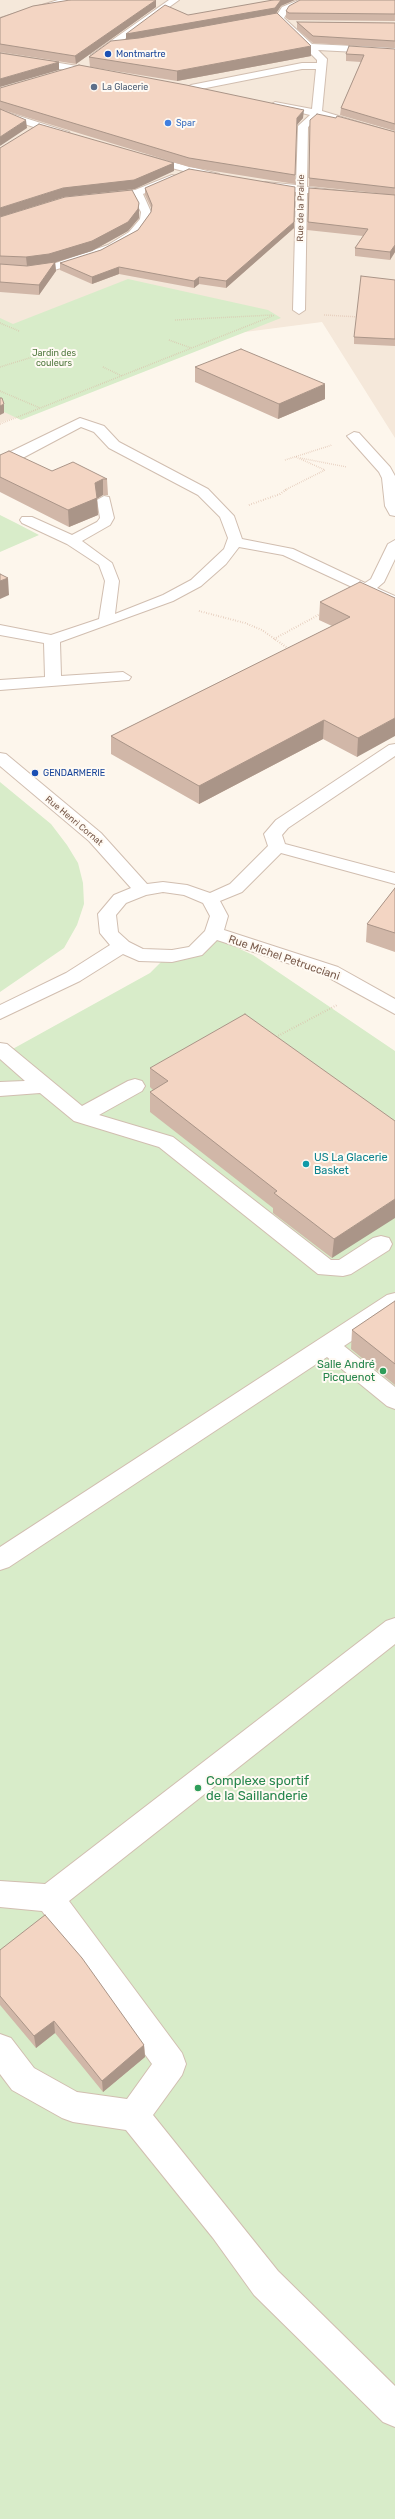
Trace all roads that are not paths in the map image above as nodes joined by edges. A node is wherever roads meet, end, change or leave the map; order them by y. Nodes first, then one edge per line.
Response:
1 (67, 0) edge
2 (175, 0) edge
3 (307, 0) edge
4 (278, 20) junction
5 (0, 21) edge
6 (302, 24) edge
7 (128, 46) edge
8 (109, 47) junction
9 (309, 47) junction
10 (395, 51) edge
11 (0, 56) edge
12 (322, 66) junction
13 (78, 68) junction
14 (109, 74) edge
15 (56, 76) edge
16 (214, 93) edge
17 (264, 102) edge
18 (0, 113) edge
19 (317, 113) junction
20 (38, 126) junction
21 (27, 135) edge
22 (73, 136) edge
23 (395, 136) edge
24 (132, 154) edge
25 (188, 171) junction
26 (227, 178) edge
27 (254, 183) edge
28 (302, 190) junction
29 (137, 193) junction
30 (95, 197) edge
31 (395, 200) edge
32 (0, 269) edge
33 (299, 310) road end
34 (354, 436) road end
35 (0, 466) edge
36 (104, 500) dead end
37 (395, 512) edge
38 (28, 520) dead end
39 (72, 541) junction
40 (233, 542) junction
41 (395, 544) edge
42 (367, 588) junction
43 (395, 602) edge
44 (106, 622) junction
45 (0, 630) edge
46 (52, 640) junction
47 (123, 677) dead end
48 (53, 680) junction
49 (0, 685) edge
50 (395, 749) edge
51 (0, 758) edge
52 (277, 847) junction
53 (395, 879) edge
54 (142, 890) junction
55 (210, 899) junction
56 (214, 934) junction
57 (122, 946) junction
58 (395, 1008) edge
59 (0, 1013) edge
60 (0, 1049) edge
61 (44, 1086) junction
62 (135, 1086) dead end
63 (0, 1090) edge
64 (81, 1116) junction
65 (381, 1244) dead end
66 (395, 1301) edge
67 (328, 1345) junction
68 (395, 1400) edge
69 (0, 1560) edge
70 (395, 1629) edge
71 (0, 1894) edge
72 (50, 1898) junction
73 (0, 2049) edge
74 (134, 2116) junction
75 (395, 2410) edge

1 - 5 street
2 - 8 street
3 - 4 street
4 - 6 street
4 - 9 street
7 - 8 street
8 - 13 street
9 - 10 street
9 - 12 street
11 - 13 street
12 - 16 street
12 - 19 street
13 - 14 street
13 - 15 street
17 - 19 street
18 - 20 street
19 - 23 street
19 - 28 street, Rue de la Prairie
20 - 21 street
20 - 22 street
24 - 25 street
25 - 26 street
25 - 29 street
27 - 28 street
28 - 31 street
28 - 33 street, Rue de la Prairie
29 - 30 street
29 - 32 street
34 - 37 street
35 - 40 street
36 - 39 street
38 - 39 street
39 - 44 street
40 - 42 street
40 - 44 street
41 - 42 street
42 - 43 street
44 - 46 street
45 - 46 street
46 - 48 street
47 - 48 street
48 - 49 street
50 - 52 street
51 - 54 street, Rue Henri Cornat
52 - 53 street
52 - 55 street
54 - 55 street
54 - 57 street
55 - 56 street
56 - 57 street
56 - 58 street, Rue Michel Petrucciani
57 - 59 street
60 - 61 street
61 - 63 street
61 - 64 street
62 - 64 street
64 - 65 street
66 - 67 street
67 - 68 street
67 - 69 street
70 - 72 street
71 - 72 street
72 - 74 street
73 - 74 street
74 - 75 street

